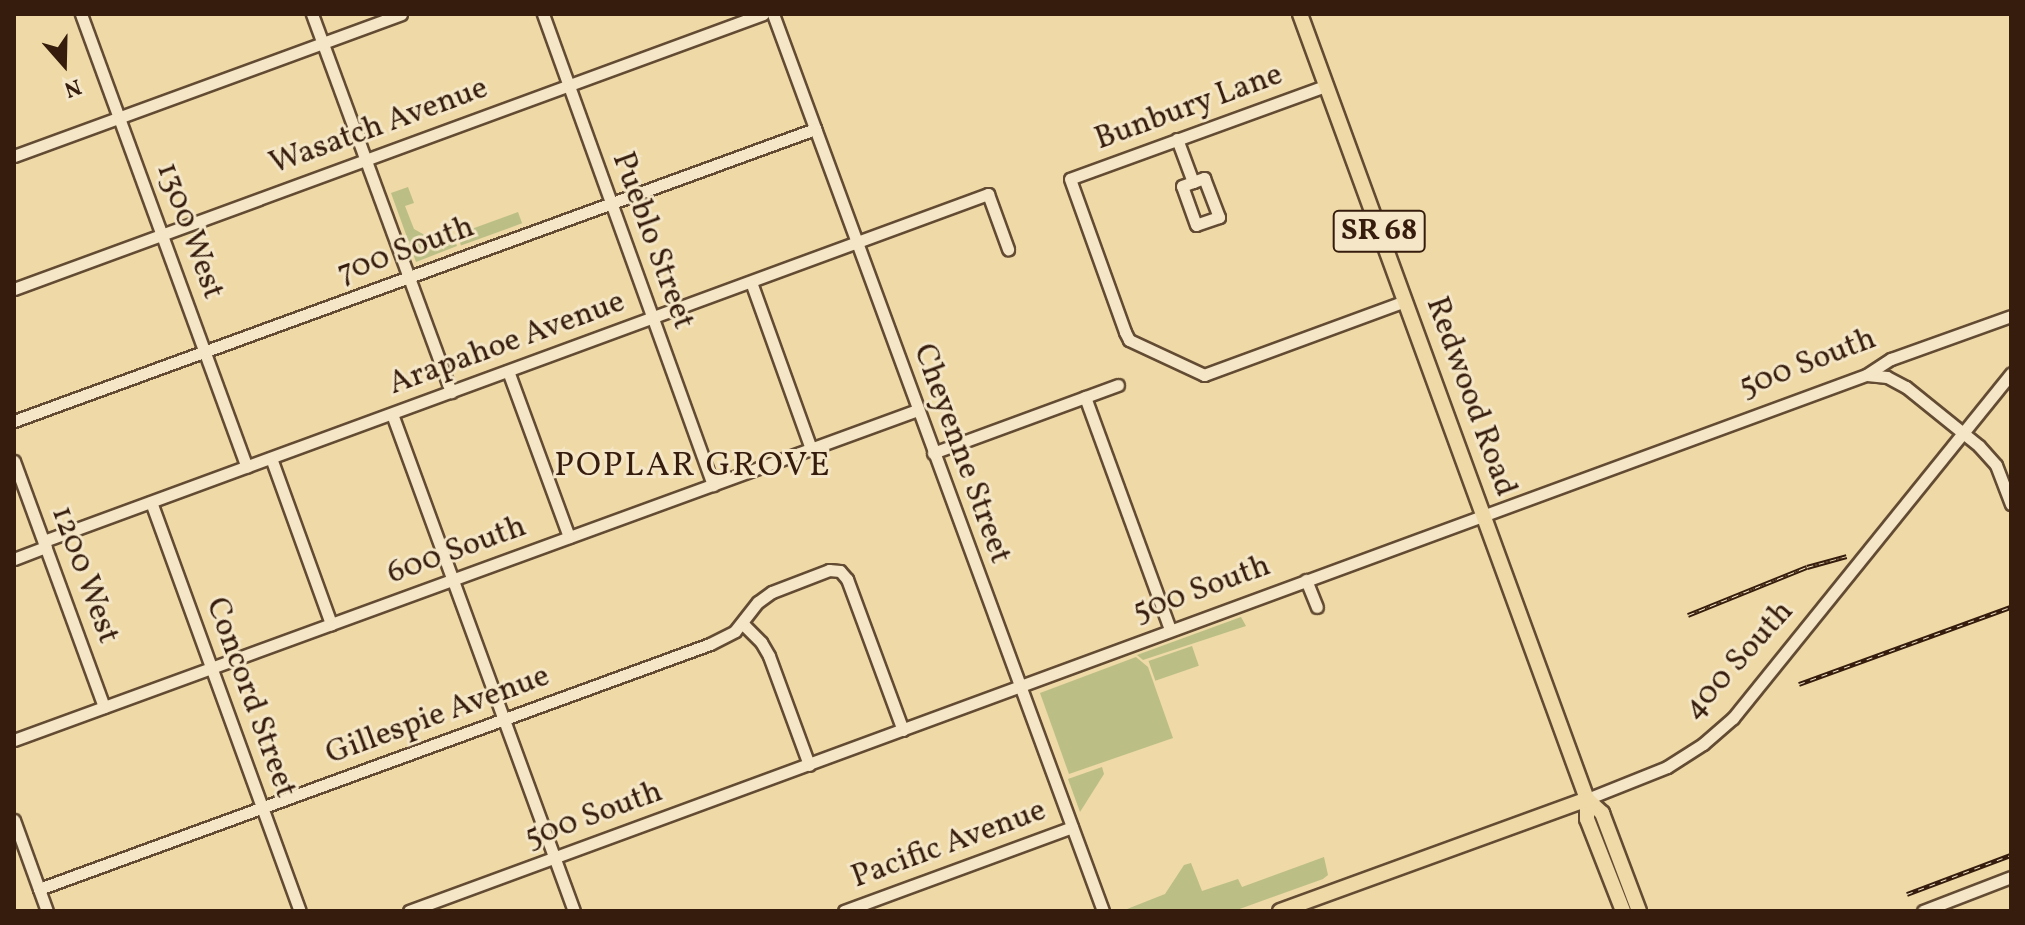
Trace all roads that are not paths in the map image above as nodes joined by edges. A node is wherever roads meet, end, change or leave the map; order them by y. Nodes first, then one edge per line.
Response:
1 (81, 14) edge
2 (312, 14) edge
3 (401, 14) edge
4 (543, 14) edge
5 (763, 14) edge
6 (773, 14) edge
7 (1300, 14) edge
8 (322, 43) junction
9 (569, 85) junction
10 (1325, 86) junction
11 (119, 118) junction
12 (815, 129) junction
13 (1177, 139) junction
14 (14, 156) edge
15 (365, 160) junction
16 (1193, 182) dead end
17 (612, 203) junction
18 (162, 235) junction
19 (857, 243) junction
20 (1008, 249) dead end
21 (409, 278) junction
22 (751, 282) junction
23 (14, 289) edge
24 (1405, 301) junction
25 (2011, 316) edge
26 (653, 318) junction
27 (205, 352) junction
28 (508, 371) junction
29 (2011, 373) edge
30 (1866, 375) junction
31 (1118, 385) dead end
32 (451, 392) junction
33 (1085, 397) junction
34 (917, 410) junction
35 (392, 414) junction
36 (14, 421) edge
37 (1963, 432) junction
38 (811, 449) junction
39 (933, 453) junction
40 (271, 458) junction
41 (14, 461) edge
42 (247, 467) junction
43 (713, 485) junction
44 (151, 502) junction
45 (2011, 504) edge
46 (1484, 515) junction
47 (569, 537) junction
48 (45, 544) junction
49 (14, 559) edge
50 (452, 580) junction
51 (1306, 580) junction
52 (1317, 607) dead end
53 (742, 623) junction
54 (331, 624) junction
55 (1170, 629) junction
56 (211, 668) junction
57 (1020, 685) junction
58 (104, 707) junction
59 (503, 720) junction
60 (903, 730) junction
61 (14, 740) edge
62 (809, 765) junction
63 (1587, 799) junction
64 (262, 808) junction
65 (14, 820) edge
66 (1072, 827) junction
67 (18, 843) edge
68 (554, 858) junction
69 (2011, 877) edge
70 (39, 889) junction
71 (47, 911) edge
72 (300, 911) edge
73 (409, 911) edge
74 (574, 911) edge
75 (844, 911) edge
76 (1103, 911) edge
77 (1280, 911) edge
78 (1623, 911) edge
79 (1639, 911) edge
80 (1923, 911) edge

1 - 11 street, 1300 West
2 - 8 street
3 - 8 street
4 - 9 street, Pueblo Street
5 - 9 street, Wasatch Avenue
6 - 12 street, Cheyenne Street
7 - 10 main road, Redwood Road / SR 68
8 - 11 street
8 - 15 street
9 - 15 street, Wasatch Avenue
9 - 17 street, Pueblo Street
10 - 13 street, Bunbury Lane
10 - 24 main road, Redwood Road / SR 68
11 - 14 street
11 - 18 street, 1300 West
12 - 17 street, 700 South
12 - 19 street, Cheyenne Street
13 - 16 street
13 - 24 street, Bunbury Lane
15 - 18 street, Wasatch Avenue
15 - 21 street
17 - 21 street, 700 South
17 - 26 street, Pueblo Street
18 - 23 street, Wasatch Avenue
18 - 27 street, 1300 West
19 - 20 street, Arapahoe Avenue
19 - 22 street, Arapahoe Avenue
19 - 34 street, Cheyenne Street
21 - 27 street, 700 South
21 - 32 street
22 - 26 street, Arapahoe Avenue
22 - 38 street
24 - 46 main road, Redwood Road / SR 68
25 - 30 street, 500 South
26 - 28 street, Arapahoe Avenue
26 - 43 street, Pueblo Street
27 - 36 street, 700 South
27 - 42 street, 1300 West
28 - 32 street, Arapahoe Avenue
28 - 47 street
29 - 37 street, 400 South
30 - 37 street
30 - 46 street, 500 South
31 - 33 street
32 - 35 street, Arapahoe Avenue
33 - 39 street
33 - 55 street
34 - 38 street, 600 South
34 - 39 street, Cheyenne Street
35 - 40 street, Arapahoe Avenue
35 - 50 street
37 - 45 street
37 - 63 street, 400 South
38 - 43 street, 600 South
39 - 57 street, Cheyenne Street
40 - 42 street, Arapahoe Avenue
40 - 54 street
41 - 48 street, 1200 West
42 - 44 street, Arapahoe Avenue
43 - 47 street, 600 South
44 - 48 street, Arapahoe Avenue
44 - 56 street, Concord Street
46 - 51 street, 500 South
46 - 63 main road, Redwood Road / SR 68
47 - 50 street, 600 South
48 - 49 street, Arapahoe Avenue
48 - 58 street, 1200 West
50 - 54 street, 600 South
50 - 59 street
51 - 52 street
51 - 55 street, 500 South
53 - 59 street, Gillespie Avenue
53 - 60 street, Gillespie Avenue
53 - 62 street
54 - 56 street, 600 South
55 - 57 street, 500 South
56 - 58 street, 600 South
56 - 64 street, Concord Street
57 - 60 street, 500 South
57 - 66 street, Cheyenne Street
58 - 61 street, 600 South
59 - 64 street, Gillespie Avenue
59 - 68 street
60 - 62 street, 500 South
62 - 68 street, 500 South
63 - 77 main road, 400 South
63 - 78 main road, Redwood Road / SR 68
63 - 79 main road, Redwood Road / SR 68
64 - 70 street, Gillespie Avenue
64 - 72 street, Concord Street
65 - 67 street
66 - 75 street, Pacific Avenue
66 - 76 street, Cheyenne Street
67 - 70 street
68 - 73 street, 500 South
68 - 74 street
69 - 80 street
70 - 71 street

